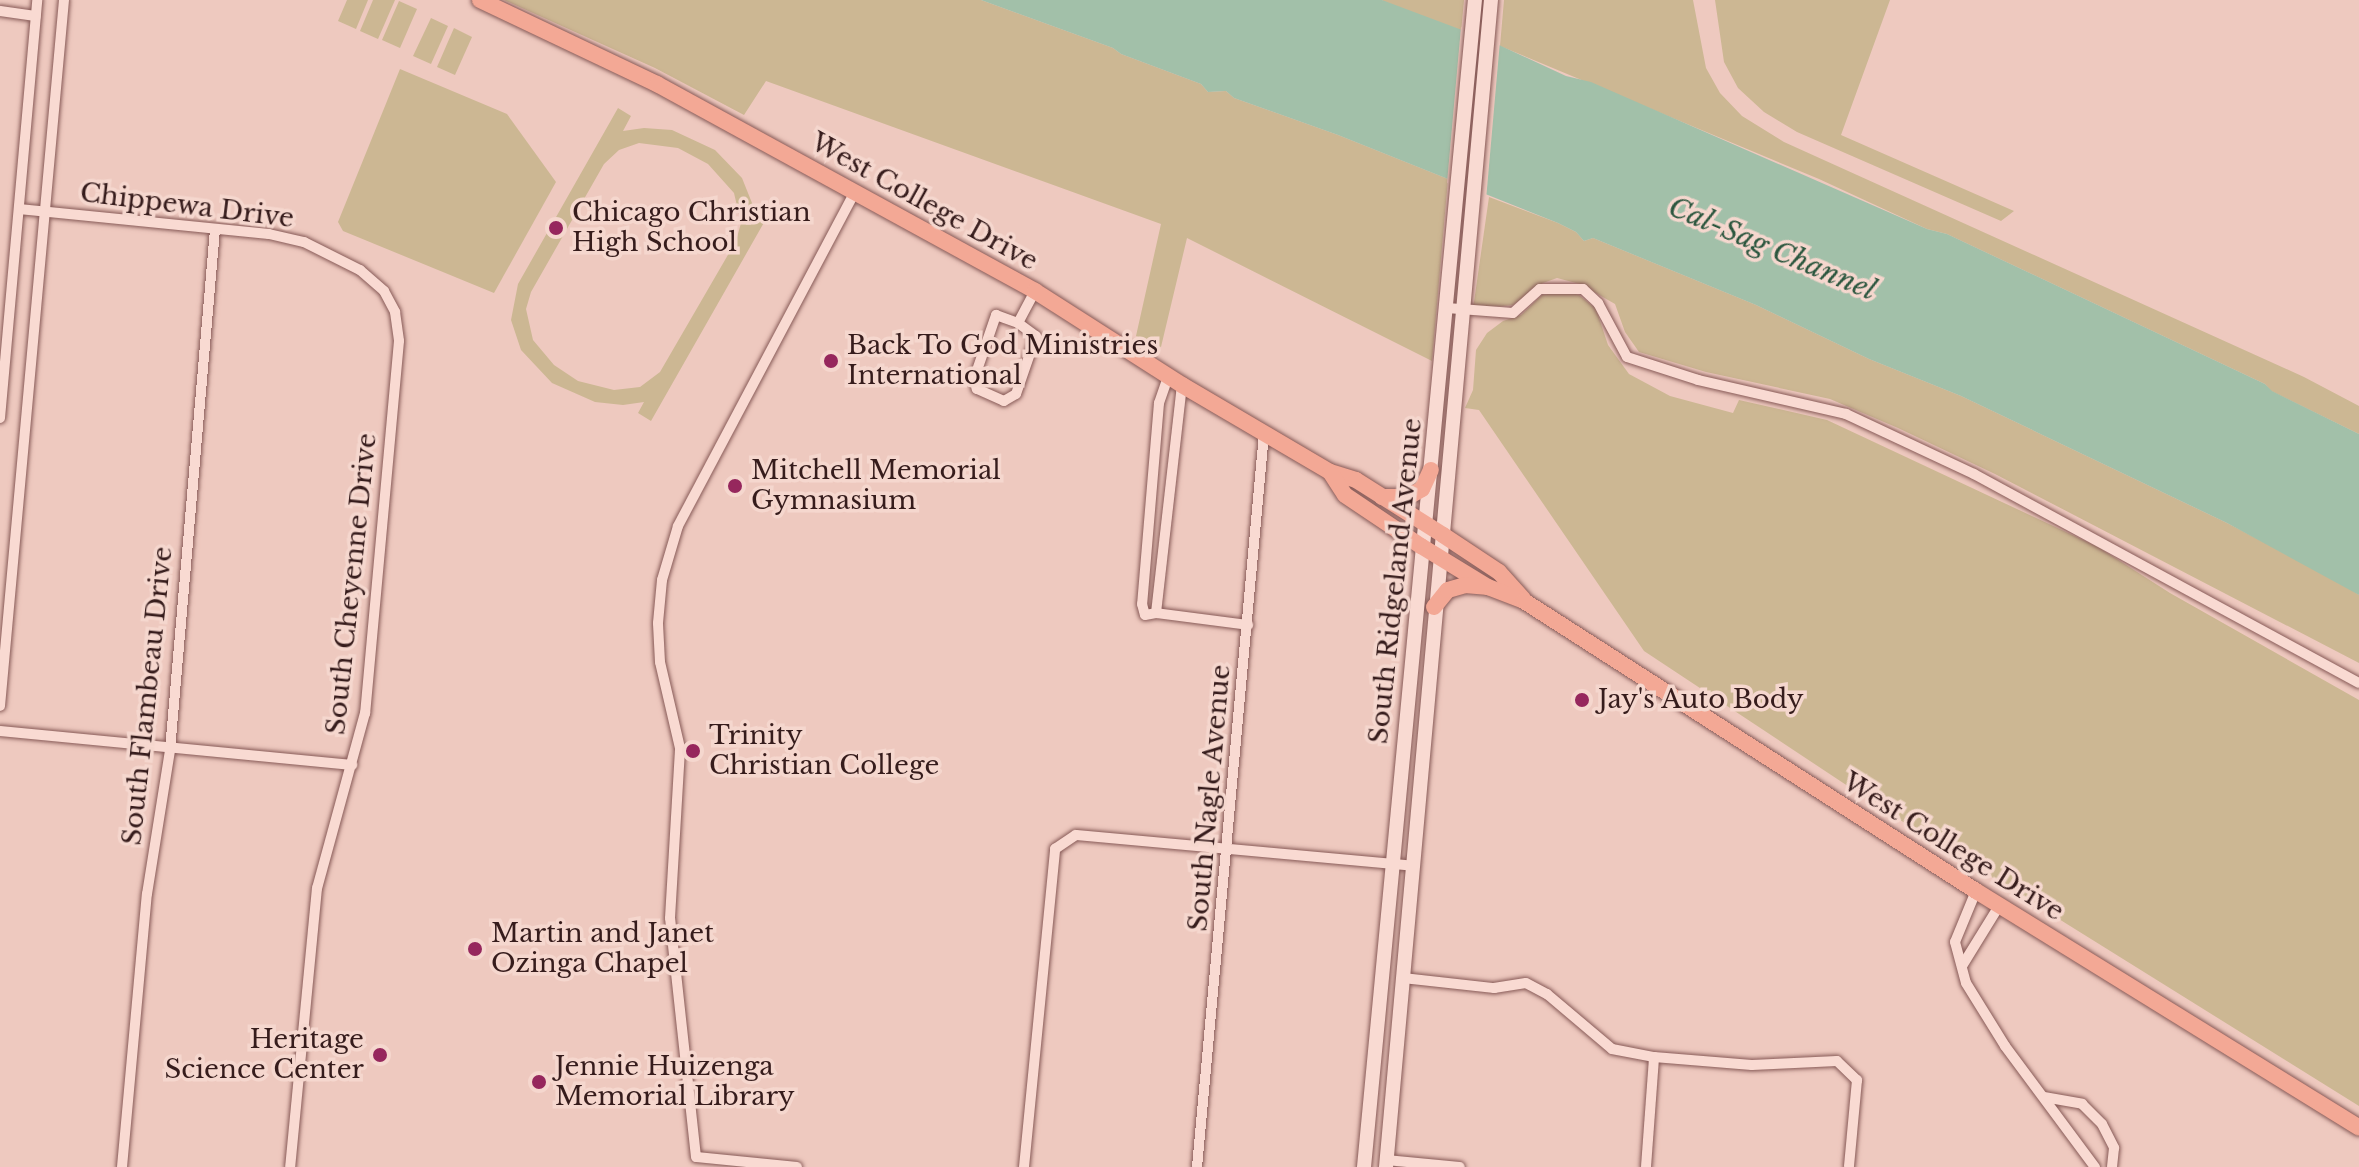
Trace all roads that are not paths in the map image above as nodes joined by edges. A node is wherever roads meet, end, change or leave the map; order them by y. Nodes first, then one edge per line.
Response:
1 (37, 0) edge
2 (64, 0) edge
3 (480, 0) edge
4 (1475, 0) edge
5 (1491, 0) edge
6 (0, 11) edge
7 (36, 16) junction
8 (855, 191) junction
9 (19, 209) junction
10 (46, 212) junction
11 (215, 229) junction
12 (384, 291) joint
13 (1035, 291) junction
14 (1447, 308) junction
15 (1463, 311) junction
16 (1018, 323) junction
17 (2, 371) edge
18 (1175, 381) junction
19 (0, 418) edge
20 (1264, 434) junction
21 (1431, 470) junction
22 (1330, 472) junction
23 (1382, 497) junction
24 (1425, 524) junction
25 (1148, 532) junction
26 (1165, 533) junction
27 (1443, 535) junction
28 (1421, 546) junction
29 (1439, 555) junction
30 (1488, 587) junction
31 (1524, 601) junction
32 (1434, 607) junction
33 (1156, 613) junction
34 (1248, 625) junction
35 (2359, 683) edge
36 (0, 706) edge
37 (0, 731) edge
38 (170, 750) junction
39 (352, 765) junction
40 (1227, 849) junction
41 (1392, 864) junction
42 (1414, 866) junction
43 (1976, 891) junction
44 (1999, 906) junction
45 (1962, 966) junction
46 (1403, 978) junction
47 (1654, 1057) junction
48 (2044, 1097) junction
49 (2359, 1128) edge
50 (1386, 1164) edge
51 (122, 1167) edge
52 (290, 1167) edge
53 (797, 1167) edge
54 (1024, 1167) edge
55 (1197, 1167) edge
56 (1364, 1167) edge
57 (1460, 1167) edge
58 (1646, 1167) edge
59 (1849, 1167) edge
60 (2095, 1167) edge
61 (2112, 1167) edge

1 - 7 street
2 - 10 street
3 - 8 main road, West College Drive
4 - 14 main road, South Ridgeland Avenue
5 - 15 main road, South Ridgeland Avenue
6 - 7 street
7 - 9 street
8 - 13 main road, West College Drive
8 - 53 street
9 - 10 street, Chippewa Drive
9 - 17 street
10 - 11 street, Chippewa Drive
10 - 36 street
11 - 12 street, Chippewa Drive
11 - 38 street, South Flambeau Drive
12 - 39 street, South Cheyenne Drive
13 - 16 street
13 - 18 main road, West College Drive
14 - 15 street
14 - 21 main road, South Ridgeland Avenue
15 - 27 main road, South Ridgeland Avenue
15 - 35 street
16 - 16 street
17 - 19 street
18 - 20 main road, West College Drive
18 - 25 street
18 - 26 street
20 - 22 main road, West College Drive
20 - 34 street, South Nagle Avenue
21 - 23 main road
21 - 24 main road, South Ridgeland Avenue
22 - 23 main road, West College Drive
22 - 28 main road, West College Drive
23 - 24 main road, West College Drive
24 - 27 main road, West College Drive
24 - 28 main road, South Ridgeland Avenue
25 - 26 street
25 - 33 street
26 - 33 street
27 - 29 main road, South Ridgeland Avenue
27 - 31 main road, West College Drive
28 - 29 main road, West College Drive
28 - 41 main road, South Ridgeland Avenue
29 - 30 main road, West College Drive
29 - 32 main road, South Ridgeland Avenue
30 - 31 main road, West College Drive
30 - 32 main road
31 - 43 main road, West College Drive
32 - 42 main road, South Ridgeland Avenue
33 - 34 street
34 - 40 street, South Nagle Avenue
37 - 38 street
38 - 39 street
38 - 51 street, South Flambeau Drive
39 - 52 street, South Cheyenne Drive
40 - 41 street
40 - 54 street
40 - 55 street, South Nagle Avenue
41 - 42 street
41 - 56 main road, South Ridgeland Avenue
42 - 46 main road, South Ridgeland Avenue
43 - 44 main road, West College Drive
43 - 45 street
44 - 45 street
44 - 49 main road, West College Drive
45 - 48 street
46 - 47 street
46 - 50 main road, South Ridgeland Avenue
47 - 58 street
47 - 59 street
48 - 60 street
48 - 61 street
50 - 57 street

